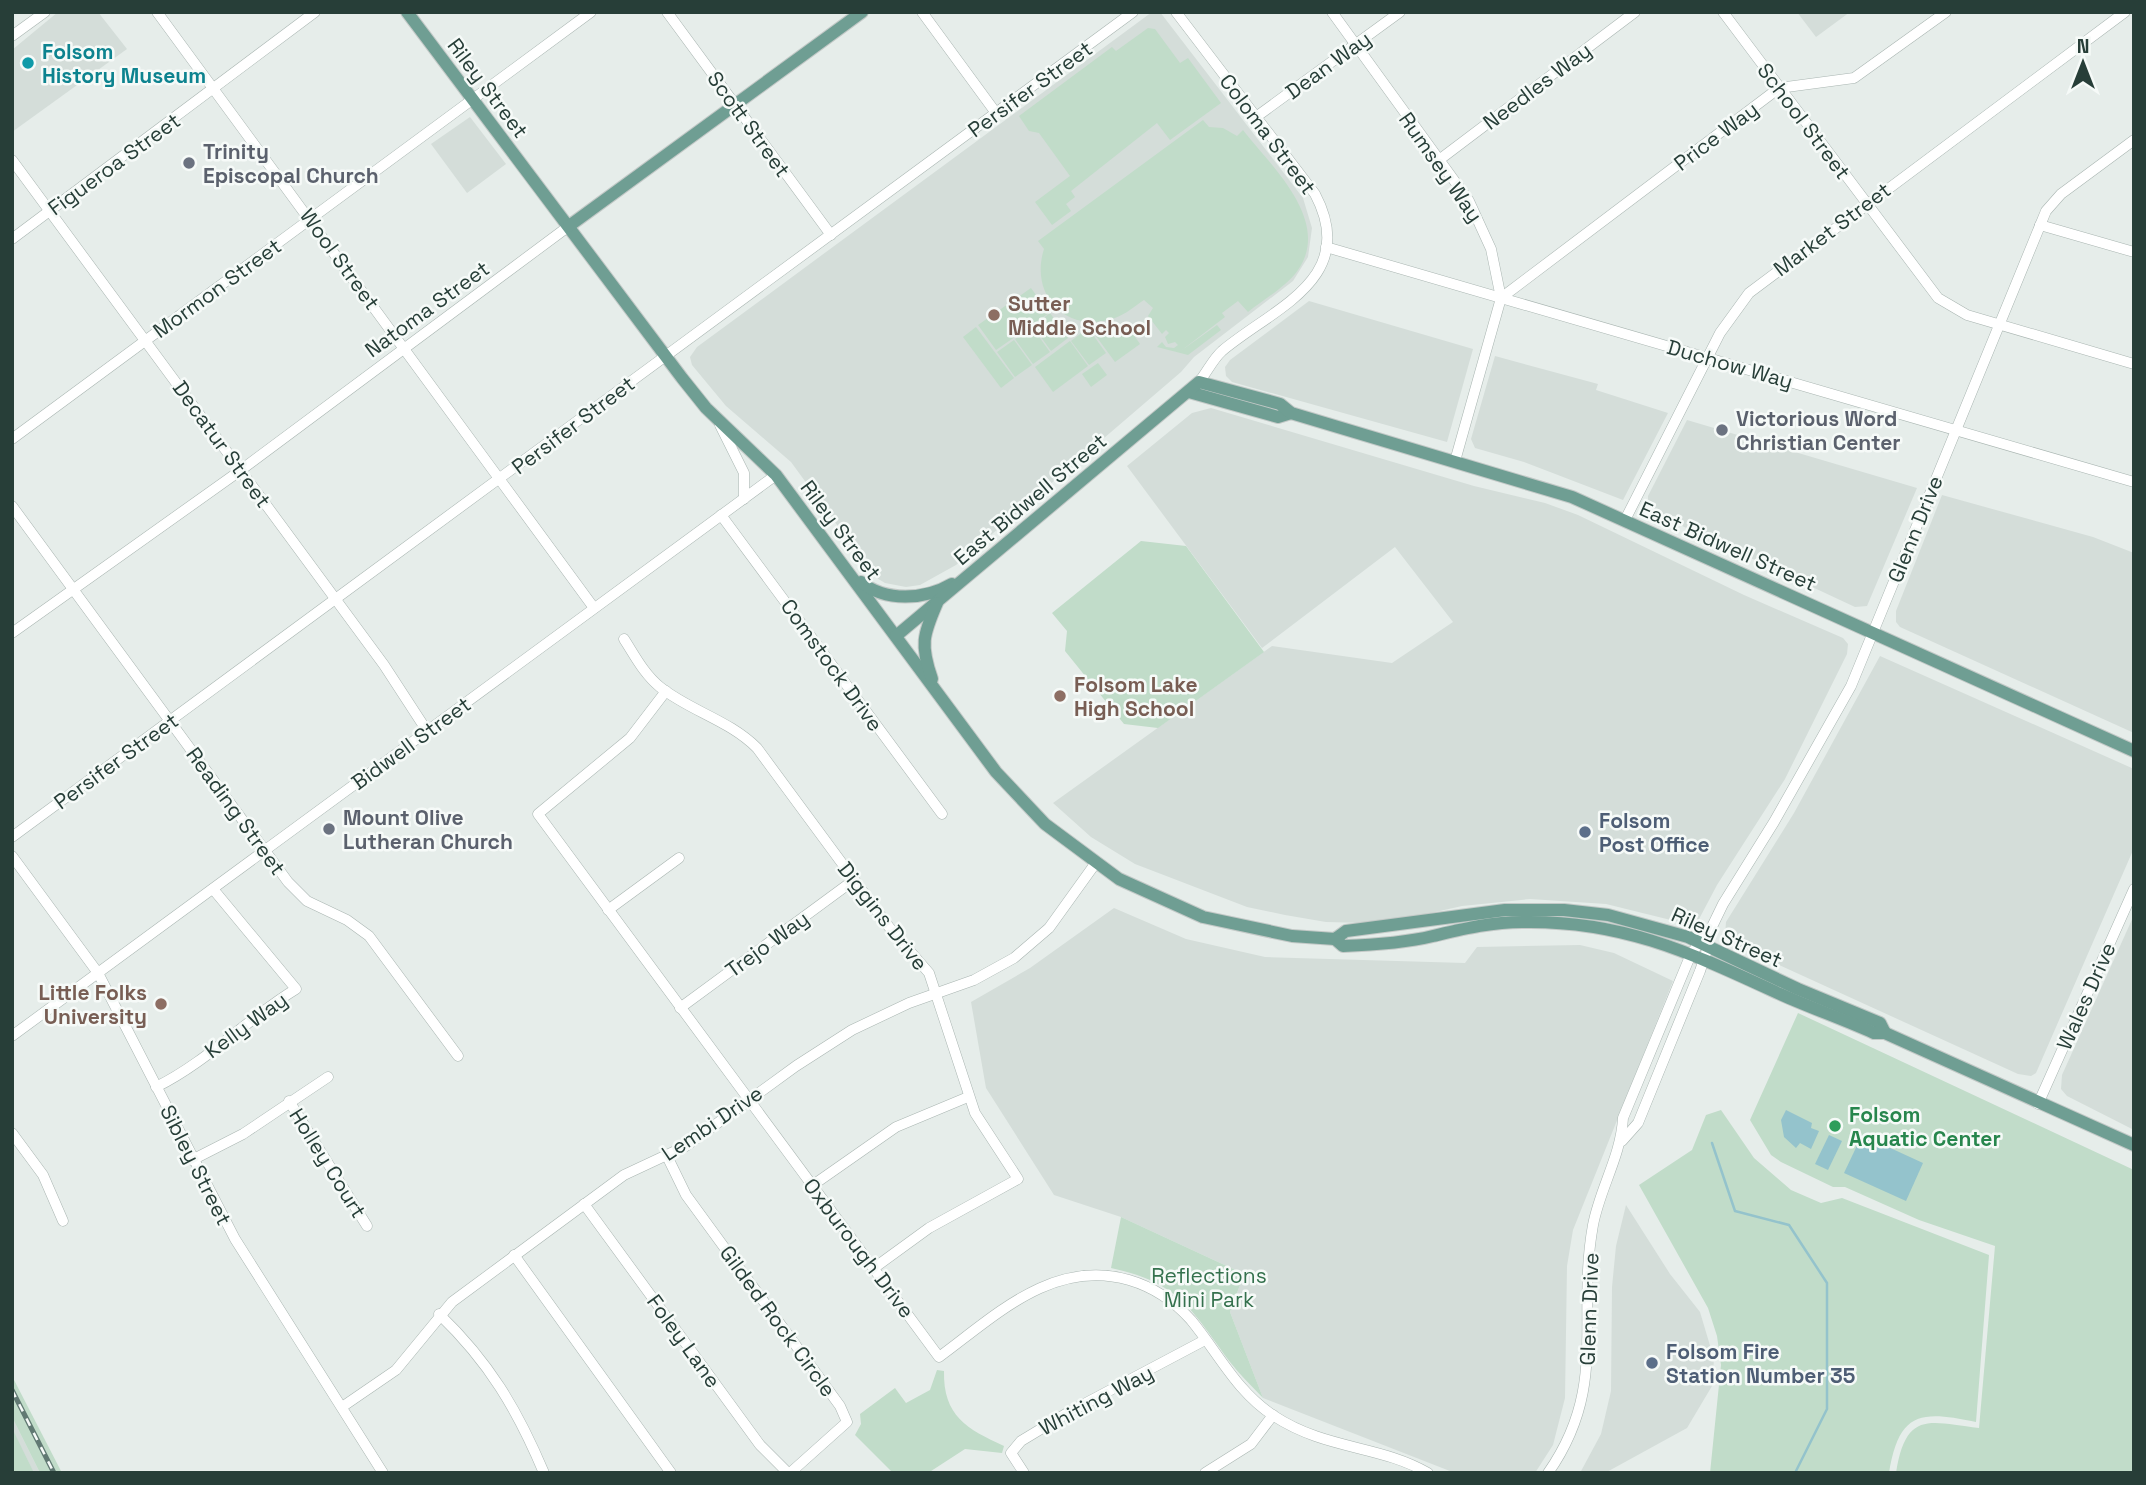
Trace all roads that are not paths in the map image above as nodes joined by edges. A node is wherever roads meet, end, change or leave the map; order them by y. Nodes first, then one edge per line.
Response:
1 (44, 12) edge
2 (157, 12) edge
3 (315, 12) edge
4 (407, 12) edge
5 (592, 12) edge
6 (667, 12) edge
7 (862, 12) edge
8 (922, 12) edge
9 (1133, 12) edge
10 (1176, 12) edge
11 (1332, 12) edge
12 (1400, 12) edge
13 (1635, 12) edge
14 (1723, 12) edge
15 (1947, 12) edge
16 (2125, 12) edge
17 (12, 36) edge
18 (1356, 45) junction
19 (1779, 88) junction
20 (215, 89) junction
21 (474, 100) junction
22 (736, 105) junction
23 (996, 113) junction
24 (1256, 117) junction
25 (2134, 140) edge
26 (12, 160) edge
27 (1440, 160) junction
28 (1865, 204) junction
29 (50, 211) junction
30 (310, 219) junction
31 (2040, 225) junction
32 (569, 226) junction
33 (831, 235) junction
34 (12, 239) edge
35 (1326, 247) junction
36 (2134, 252) edge
37 (1501, 298) junction
38 (1999, 325) junction
39 (145, 341) junction
40 (406, 348) junction
41 (665, 356) junction
42 (1707, 357) junction
43 (2134, 364) edge
44 (1199, 382) junction
45 (1189, 391) junction
46 (1291, 413) junction
47 (717, 419) junction
48 (1956, 429) junction
49 (12, 439) edge
50 (1455, 461) junction
51 (241, 470) junction
52 (776, 475) junction
53 (501, 478) junction
54 (2134, 482) edge
55 (744, 499) junction
56 (12, 506) edge
57 (721, 516) junction
58 (1625, 520) junction
59 (841, 562) junction
60 (973, 571) junction
61 (74, 589) junction
62 (336, 600) junction
63 (939, 600) junction
64 (594, 608) junction
65 (1871, 632) junction
66 (12, 634) edge
67 (895, 636) junction
68 (624, 639) dead end
69 (936, 690) junction
70 (666, 691) junction
71 (172, 721) junction
72 (427, 731) junction
73 (2134, 751) edge
74 (942, 814) dead end
75 (12, 837) edge
76 (265, 849) junction
77 (12, 856) edge
78 (679, 858) dead end
79 (1095, 864) junction
80 (854, 880) junction
81 (213, 889) junction
82 (2134, 889) edge
83 (608, 910) junction
84 (1439, 920) junction
85 (1335, 939) junction
86 (1364, 945) junction
87 (1704, 946) junction
88 (1691, 954) junction
89 (99, 973) junction
90 (937, 992) junction
91 (680, 1008) junction
92 (12, 1036) edge
93 (458, 1056) dead end
94 (1644, 1070) junction
95 (328, 1077) dead end
96 (156, 1087) junction
97 (968, 1097) junction
98 (289, 1101) junction
99 (748, 1101) junction
100 (2038, 1104) junction
101 (1638, 1123) junction
102 (12, 1133) edge
103 (1622, 1141) junction
104 (2134, 1145) edge
105 (667, 1156) junction
106 (192, 1160) junction
107 (813, 1185) junction
108 (584, 1204) junction
109 (63, 1220) dead end
110 (367, 1226) dead end
111 (514, 1255) junction
112 (874, 1268) junction
113 (439, 1314) junction
114 (1205, 1340) junction
115 (342, 1407) junction
116 (1273, 1415) junction
117 (1398, 1460) junction
118 (1395, 1471) edge
119 (383, 1473) edge
120 (544, 1473) edge
121 (671, 1473) edge
122 (789, 1473) edge
123 (1024, 1473) edge
124 (1205, 1473) edge
125 (1428, 1473) edge
126 (1548, 1473) edge

1 - 17 street
2 - 20 street, Wool Street
3 - 20 street, Figueroa Street
4 - 21 main road, Riley Street
5 - 21 street, Mormon Street
6 - 22 street, Scott Street
7 - 22 main road, Natoma Street
8 - 23 street
9 - 23 street, Persifer Street
10 - 24 street, Coloma Street
11 - 18 street, Rumsey Way
12 - 18 street, Dean Way
13 - 27 street, Needles Way
14 - 19 street, School Street
15 - 19 street, Price Way
16 - 28 street, Market Street
18 - 24 street, Dean Way
18 - 27 street, Rumsey Way
19 - 28 street, School Street
19 - 37 street, Price Way
20 - 29 street, Figueroa Street
20 - 30 street, Wool Street
21 - 30 street, Mormon Street
21 - 32 main road, Riley Street
22 - 32 main road, Natoma Street
22 - 33 street, Scott Street
23 - 33 street, Persifer Street
24 - 35 street, Coloma Street
25 - 31 street, Glenn Drive
26 - 29 street, Decatur Street
27 - 37 street, Rumsey Way
28 - 38 street, School Street
28 - 42 street, Market Street
29 - 34 street, Figueroa Street
29 - 39 street, Decatur Street
30 - 39 street, Mormon Street
30 - 40 street, Wool Street
31 - 36 street
31 - 38 street, Glenn Drive
32 - 40 street, Natoma Street
32 - 41 main road, Riley Street
33 - 41 street, Persifer Street
35 - 37 street, Duchow Way
35 - 44 street, Coloma Street
37 - 42 street, Duchow Way
37 - 50 street, Rumsey Way
38 - 43 street, School Street
38 - 48 street, Glenn Drive
39 - 49 street, Mormon Street
39 - 51 street, Decatur Street
40 - 51 street, Natoma Street
40 - 53 street, Wool Street
41 - 47 main road, Riley Street
41 - 53 street, Persifer Street
42 - 48 street, Duchow Way
42 - 58 street, Market Street
44 - 45 main road, East Bidwell Street
44 - 46 main road, East Bidwell Street
45 - 46 main road, East Bidwell Street
45 - 60 main road, East Bidwell Street
46 - 50 main road, East Bidwell Street
47 - 52 main road, Riley Street
47 - 55 street
48 - 54 street, Duchow Way
48 - 65 street, Glenn Drive
50 - 58 main road, East Bidwell Street
51 - 61 street, Natoma Street
51 - 62 street, Decatur Street
52 - 55 street, Bidwell Street
52 - 59 main road, Riley Street
53 - 62 street, Persifer Street
53 - 64 street, Wool Street
55 - 57 street, Bidwell Street
56 - 61 street, Reading Street
57 - 64 street, Bidwell Street
57 - 74 street, Comstock Drive
58 - 65 main road, East Bidwell Street
59 - 60 main road
59 - 67 main road, Riley Street
60 - 63 main road, East Bidwell Street
61 - 66 street, Natoma Street
61 - 71 street, Reading Street
62 - 71 street, Persifer Street
62 - 72 street, Decatur Street
63 - 67 main road, East Bidwell Street
63 - 69 main road
64 - 72 street, Bidwell Street
65 - 73 main road, East Bidwell Street
65 - 87 street, Glenn Drive
67 - 69 main road, Riley Street
68 - 70 street, Diggins Drive
69 - 79 main road, Riley Street
70 - 80 street, Diggins Drive
70 - 83 street, Oxburough Drive
71 - 75 street, Persifer Street
71 - 76 street, Reading Street
72 - 76 street, Bidwell Street
76 - 81 street, Bidwell Street
76 - 93 street, Reading Street
77 - 89 street, Sibley Street
78 - 83 street
79 - 85 main road, Riley Street
79 - 90 street, Lembi Drive
80 - 90 street, Diggins Drive
80 - 91 street, Trejo Way
81 - 89 street, Bidwell Street
81 - 96 street, Kelly Way
82 - 100 street, Wales Drive
83 - 91 street, Oxburough Drive
84 - 85 main road, Riley Street
84 - 86 main road
84 - 87 main road, Riley Street
85 - 86 main road, Riley Street
86 - 88 main road, Riley Street
87 - 88 main road, Riley Street
87 - 100 main road, Riley Street
87 - 101 street, Glenn Drive
88 - 94 street, Glenn Drive
89 - 92 street, Bidwell Street
89 - 96 street, Sibley Street
90 - 97 street, Diggins Drive
90 - 99 street, Lembi Drive
91 - 99 street, Oxburough Drive
94 - 101 street
94 - 103 street, Glenn Drive
95 - 98 street
96 - 106 street, Sibley Street
97 - 107 street
97 - 112 street, Diggins Drive
98 - 106 street
98 - 110 street, Holley Court
99 - 105 street, Lembi Drive
99 - 107 street, Oxburough Drive
100 - 104 main road, Riley Street
101 - 103 street, Glenn Drive
102 - 109 street
103 - 126 street, Glenn Drive
105 - 108 street, Lembi Drive
105 - 122 street, Gilded Rock Circle
106 - 115 street, Sibley Street
107 - 112 street, Oxburough Drive
108 - 111 street, Lembi Drive
108 - 122 street, Foley Lane
111 - 113 street, Lembi Drive
111 - 121 street
112 - 114 street, Oxburough Drive
113 - 115 street, Lembi Drive
113 - 120 street
114 - 116 street, Oxburough Drive
114 - 123 street, Whiting Way
115 - 119 street, Sibley Street
116 - 117 street, Oxburough Drive
116 - 124 street
117 - 118 street
117 - 125 street, Oxburough Drive

